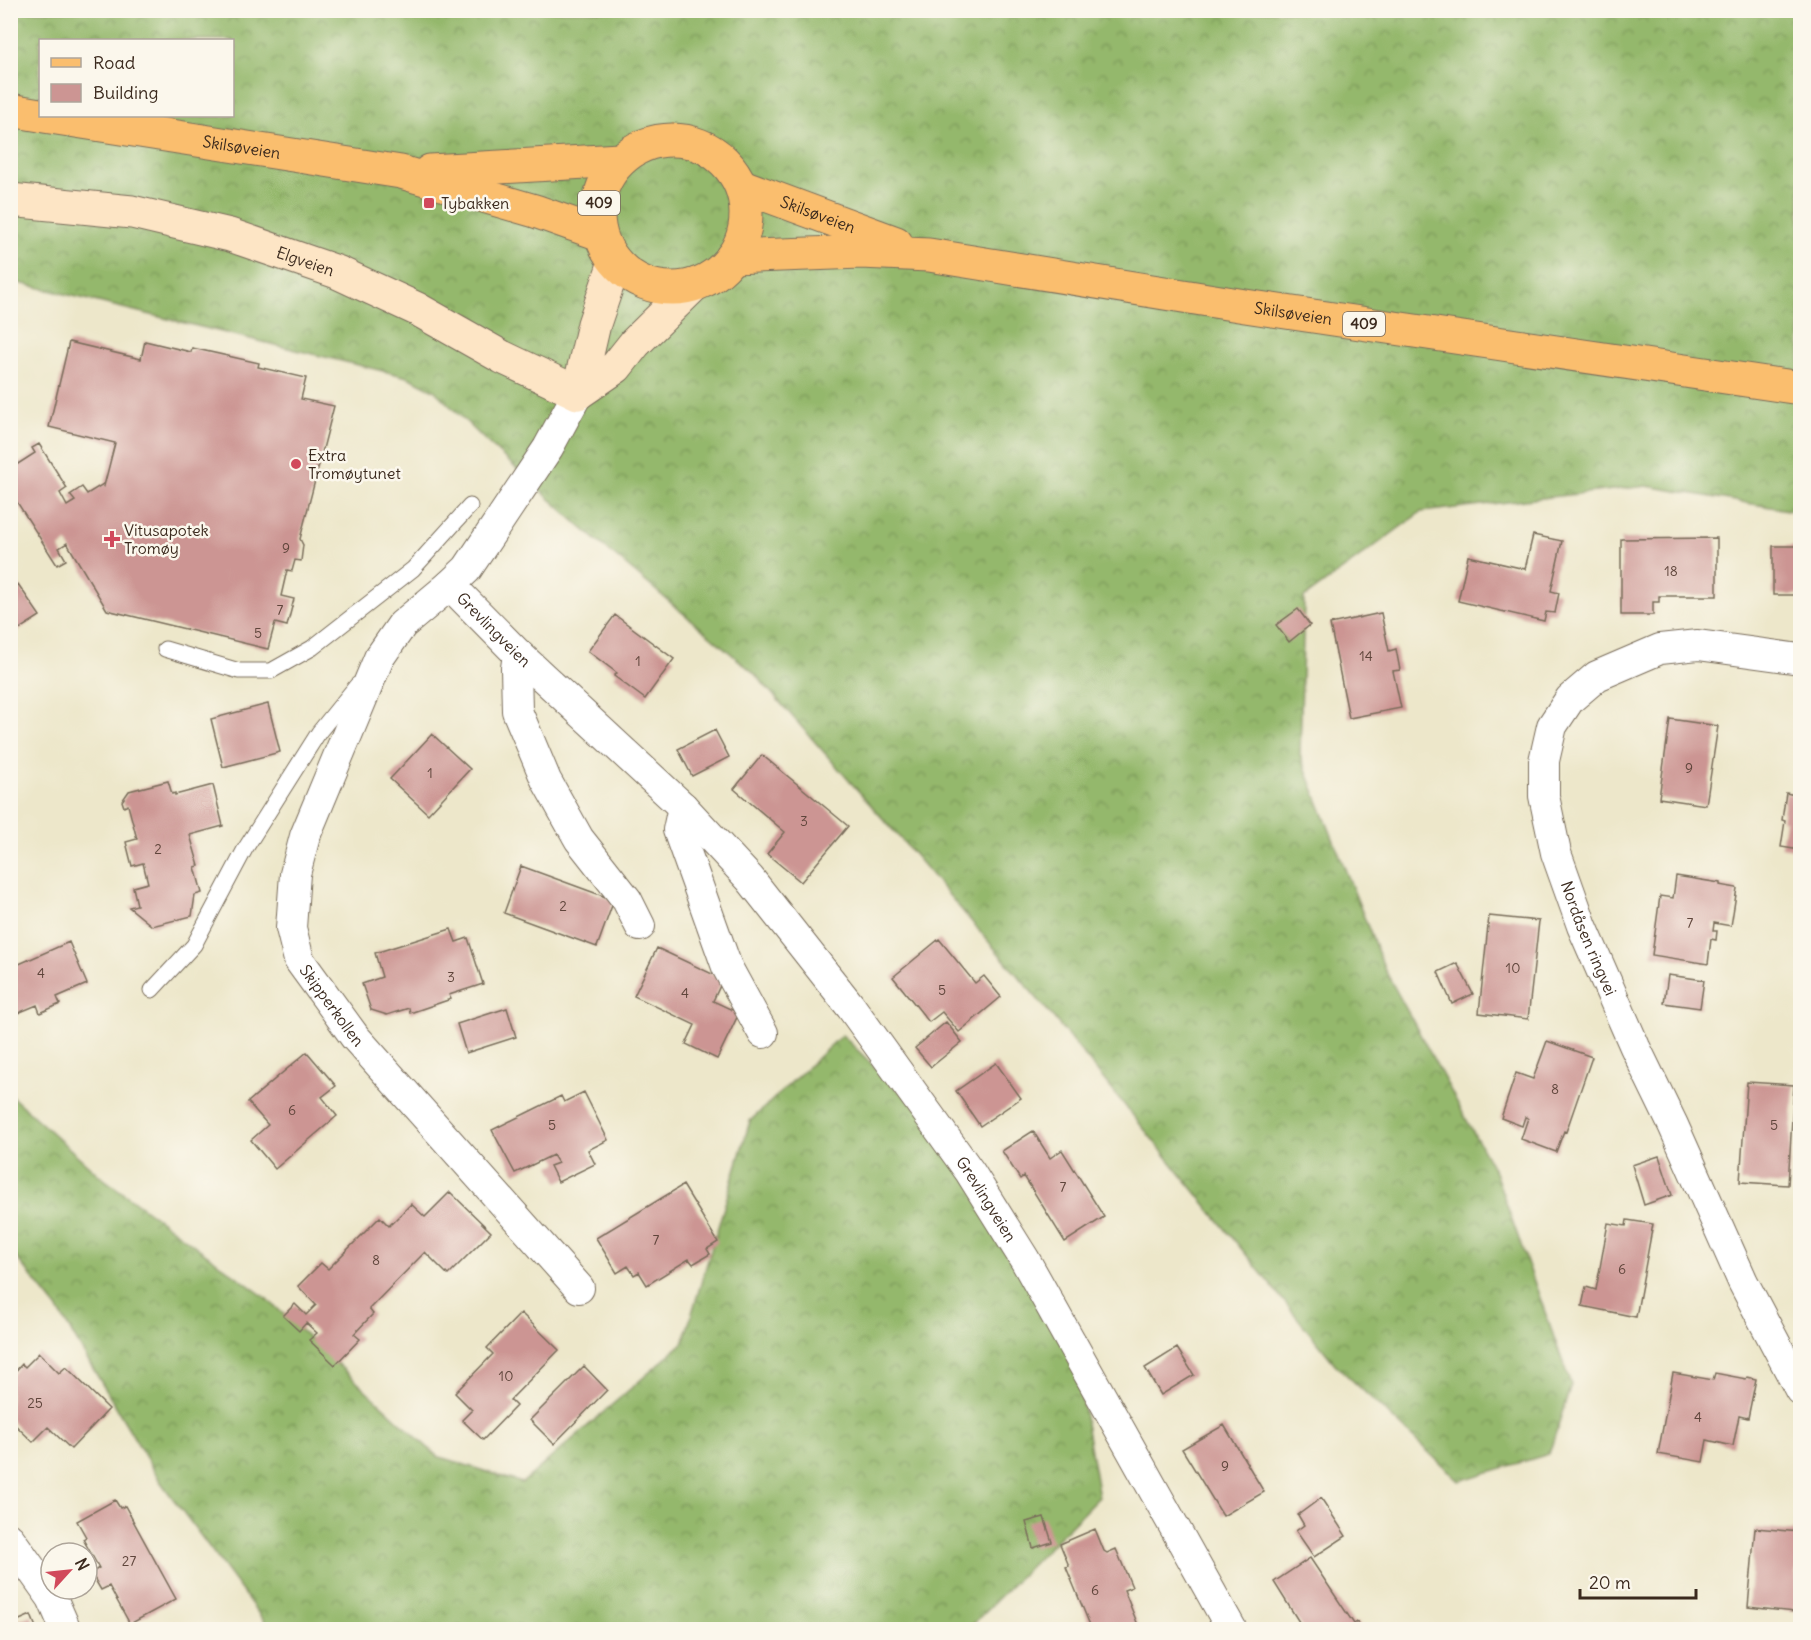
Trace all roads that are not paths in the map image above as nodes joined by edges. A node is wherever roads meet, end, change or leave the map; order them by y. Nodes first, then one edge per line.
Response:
1 (10, 110) edge
2 (39, 115) edge
3 (55, 117) edge
4 (620, 160) junction
5 (401, 172) junction
6 (742, 186) junction
7 (10, 200) edge
8 (608, 248) junction
9 (929, 255) junction
10 (732, 257) junction
11 (694, 285) junction
12 (1800, 388) edge
13 (578, 393) junction
14 (470, 506) dead end
15 (450, 585) junction
16 (165, 649) dead end
17 (518, 654) junction
18 (379, 658) junction
19 (1800, 659) edge
20 (683, 807) junction
21 (640, 926) dead end
22 (152, 990) dead end
23 (763, 1033) dead end
24 (579, 1288) dead end
25 (1800, 1390) edge
26 (10, 1539) edge
27 (66, 1629) edge
28 (1232, 1629) edge

1 - 2 main road, Skilsøveien / 409
3 - 5 main road, Skilsøveien / 409
4 - 5 main road, Skilsøveien / 409
4 - 6 main road, 409
4 - 8 main road, 409
5 - 8 main road, Skilsøveien / 409
6 - 9 main road, Skilsøveien / 409
6 - 10 main road, 409
7 - 13 main road, Elgveien
8 - 11 main road, 409
8 - 13 main road
9 - 10 main road, Skilsøveien / 409
9 - 12 main road, Skilsøveien / 409
10 - 11 main road, 409
11 - 13 main road
13 - 15 street, Grevlingveien
14 - 16 lane
15 - 17 street, Grevlingveien
15 - 18 street, Skipperkollen
17 - 20 street, Grevlingveien
17 - 21 street
18 - 22 lane, Skipperkollen
18 - 24 street, Skipperkollen
19 - 25 street, Nordåsen ringvei
20 - 23 street
20 - 28 street, Grevlingveien
26 - 27 street

